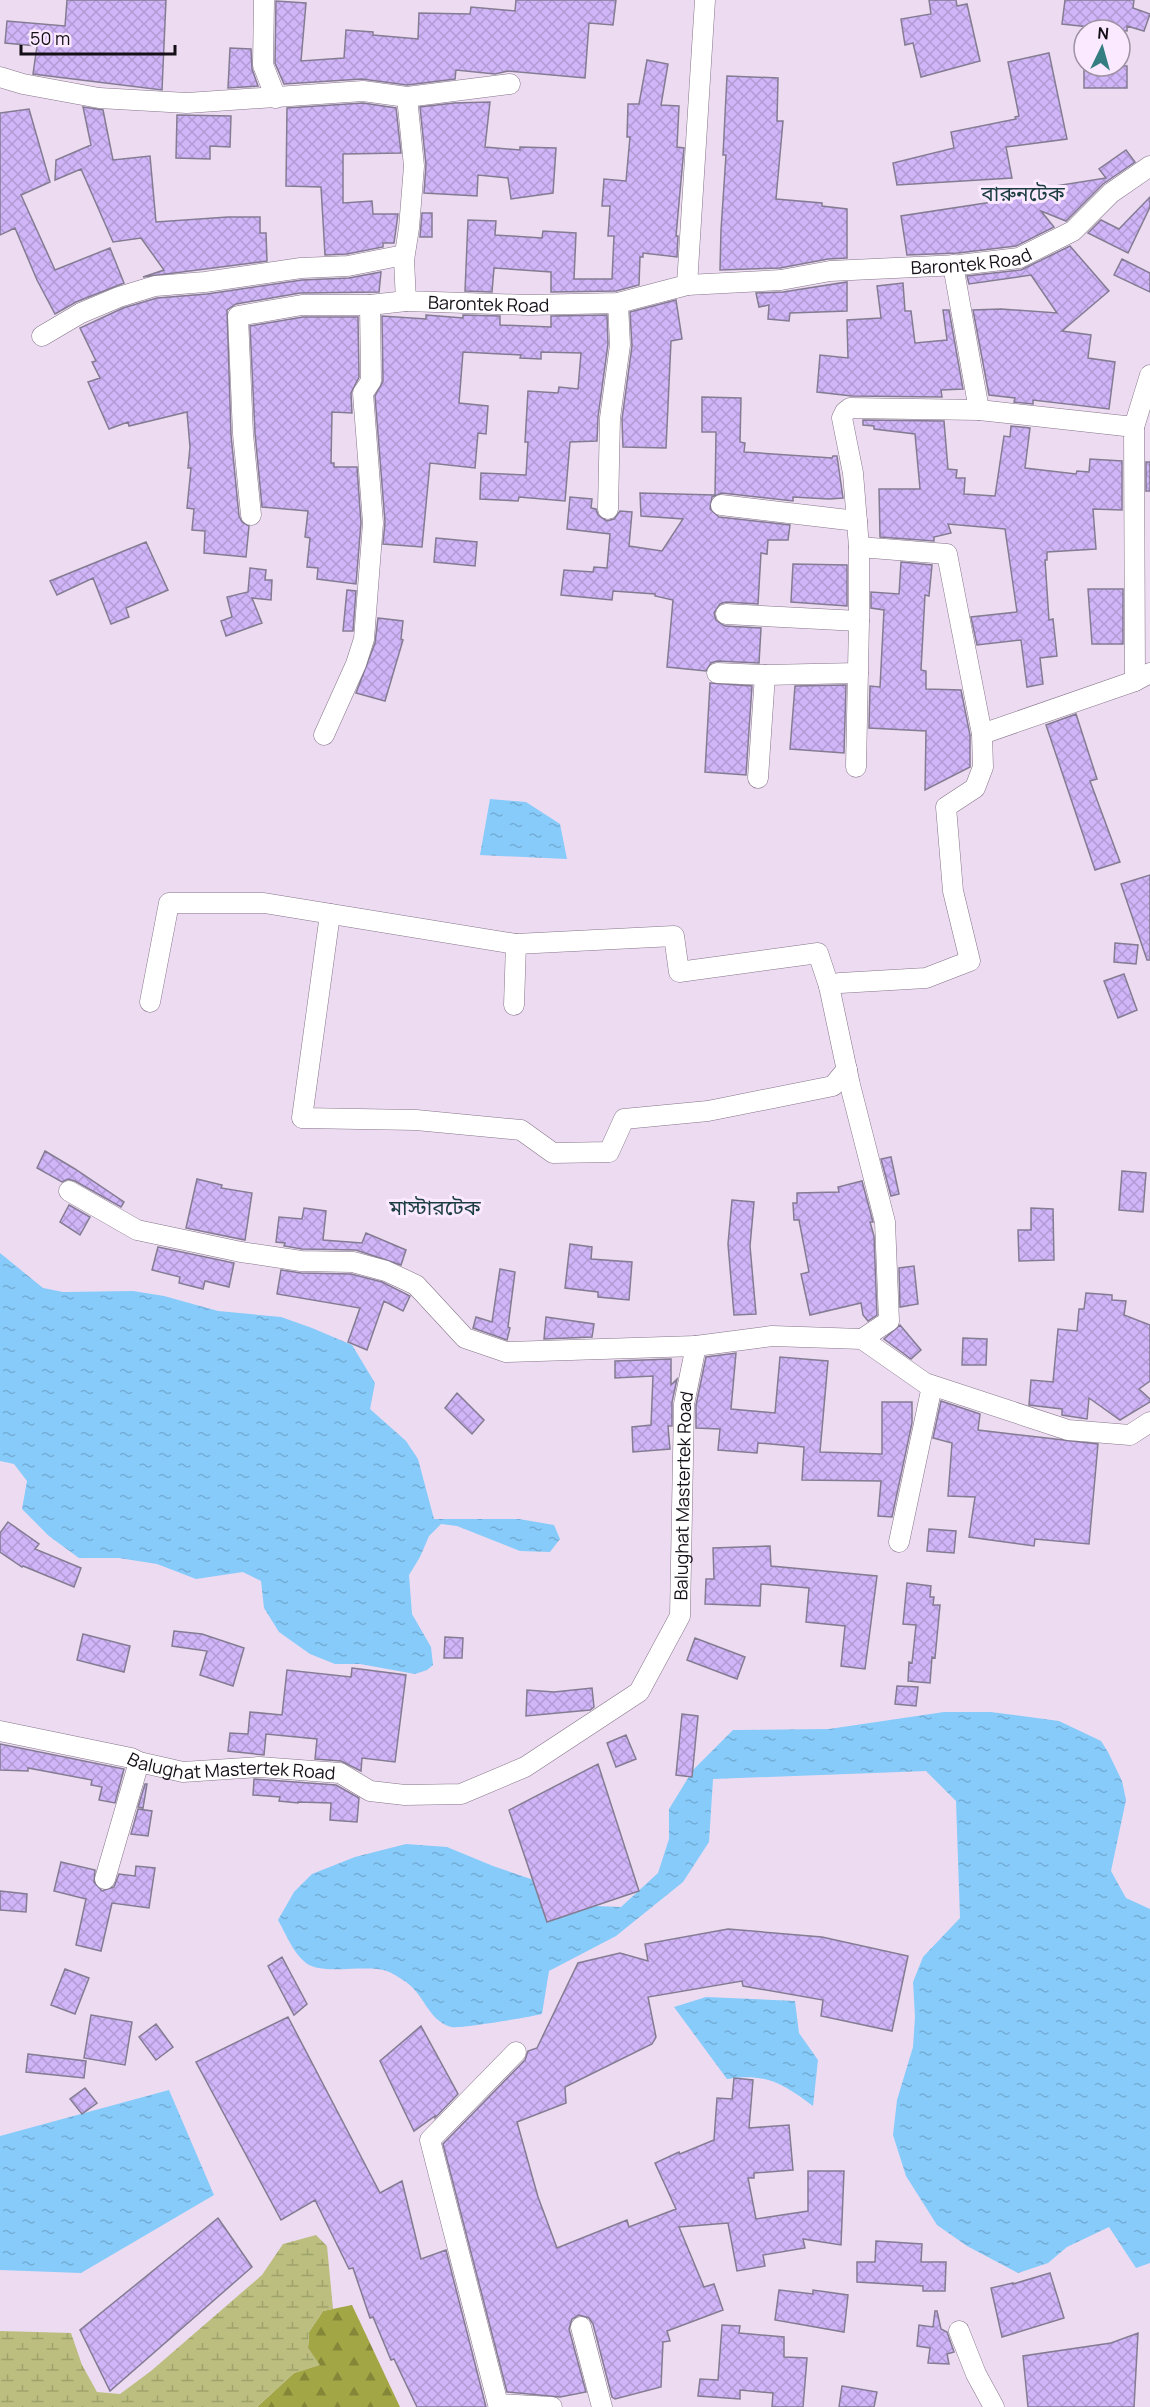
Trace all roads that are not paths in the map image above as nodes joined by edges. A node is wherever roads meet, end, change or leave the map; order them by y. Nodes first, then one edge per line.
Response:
1 (264, 0) edge
2 (705, 0) edge
3 (0, 77) edge
4 (510, 84) dead end
5 (406, 97) junction
6 (276, 98) junction
7 (1150, 166) edge
8 (404, 255) junction
9 (953, 265) junction
10 (687, 285) junction
11 (406, 301) junction
12 (618, 303) junction
13 (370, 305) junction
14 (42, 336) dead end
15 (1150, 375) edge
16 (979, 410) junction
17 (1134, 428) junction
18 (721, 505) dead end
19 (608, 509) dead end
20 (251, 515) dead end
21 (857, 521) junction
22 (859, 547) junction
23 (726, 614) dead end
24 (859, 621) junction
25 (717, 673) dead end
26 (858, 673) junction
27 (765, 675) junction
28 (1143, 677) edge
29 (982, 734) junction
30 (324, 735) dead end
31 (855, 767) dead end
32 (758, 778) dead end
33 (330, 914) junction
34 (516, 944) junction
35 (829, 986) junction
36 (150, 1002) dead end
37 (514, 1005) dead end
38 (847, 1069) junction
39 (69, 1191) dead end
40 (862, 1339) junction
41 (696, 1347) junction
42 (932, 1386) junction
43 (1150, 1422) edge
44 (898, 1542) dead end
45 (0, 1731) edge
46 (139, 1762) junction
47 (105, 1879) dead end
48 (516, 2052) dead end
49 (581, 2327) dead end
50 (959, 2331) dead end
51 (552, 2407) edge
52 (602, 2407) edge
53 (994, 2407) edge

1 - 6 street
2 - 10 street
3 - 6 street
4 - 5 street
5 - 6 street
5 - 8 street, Barontek Road
7 - 9 street, Barontek Road
8 - 11 street, Barontek Road
8 - 14 street
9 - 10 street, Barontek Road
9 - 16 street
10 - 12 street, Barontek Road
11 - 12 street, Barontek Road
11 - 13 street
12 - 19 street
13 - 20 street
13 - 30 street
15 - 17 street
16 - 17 street
16 - 21 street
17 - 28 street
18 - 21 street
21 - 22 street
22 - 24 street
22 - 29 street
23 - 24 street
24 - 26 street
25 - 27 street
26 - 27 street
26 - 31 street
27 - 32 street
28 - 29 street
29 - 35 street
33 - 34 street
33 - 36 street
33 - 38 street
34 - 35 street
34 - 37 street
35 - 38 street
38 - 40 street
39 - 41 street
40 - 41 street
40 - 42 street
41 - 46 street, Balughat Mastertek Road
42 - 43 street
42 - 44 street
45 - 46 street, Balughat Mastertek Road
46 - 47 street
48 - 51 street
49 - 52 street
50 - 53 street

